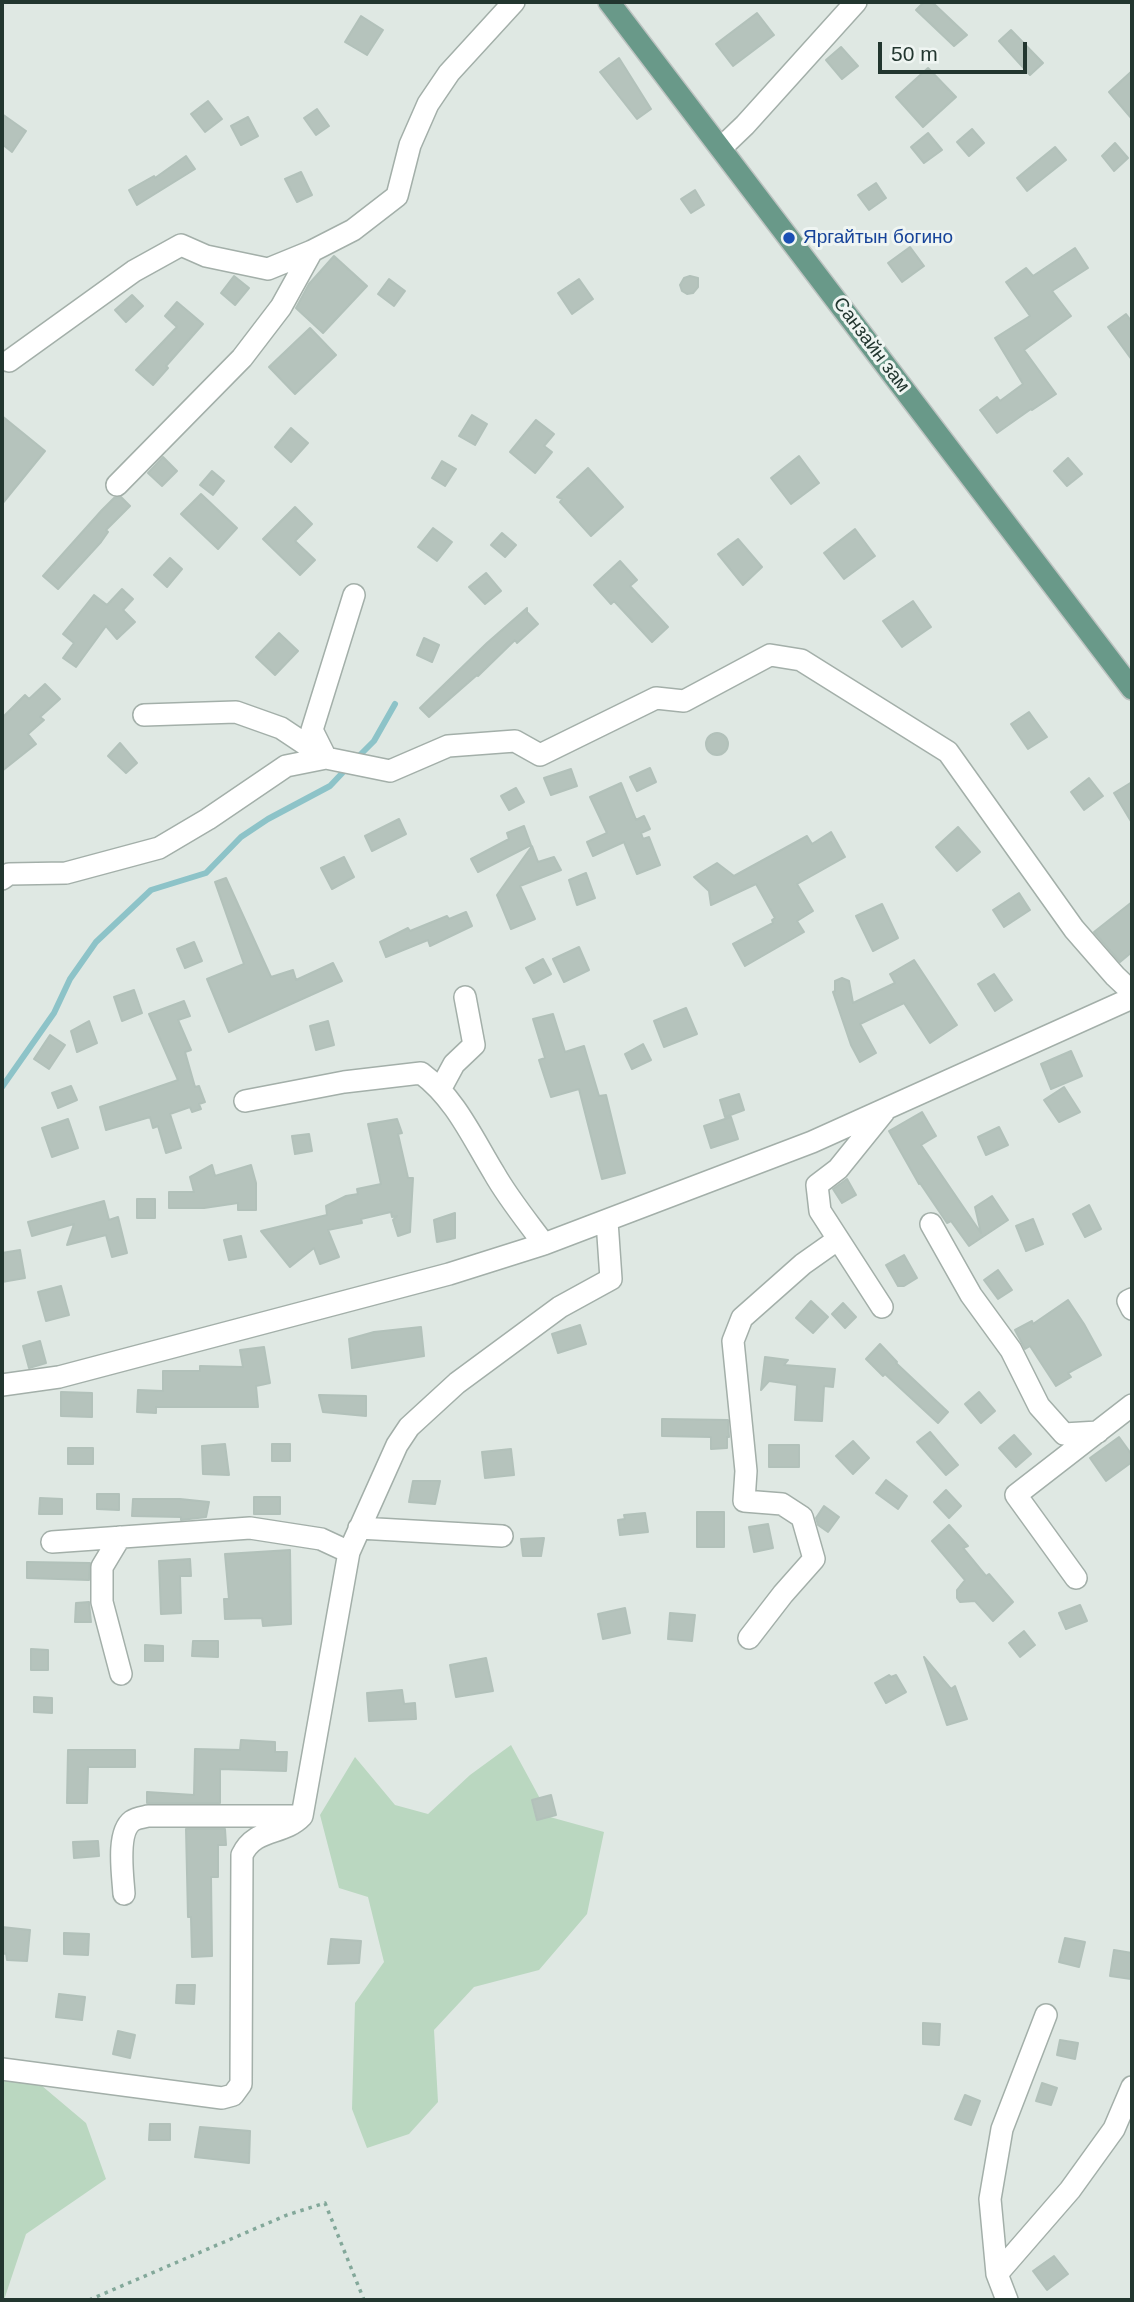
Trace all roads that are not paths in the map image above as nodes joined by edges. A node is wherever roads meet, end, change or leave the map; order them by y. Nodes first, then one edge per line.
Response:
1 (514, 2) edge
2 (609, 2) edge
3 (856, 2) edge
4 (721, 148) junction
5 (312, 251) junction
6 (9, 361) dead end
7 (117, 485) dead end
8 (354, 594) dead end
9 (1132, 689) edge
10 (144, 715) dead end
11 (326, 758) junction
12 (4, 872) edge
13 (1132, 992) edge
14 (465, 997) dead end
15 (1132, 998) edge
16 (441, 1088) junction
17 (245, 1101) dead end
18 (888, 1107) junction
19 (607, 1221) junction
20 (930, 1224) dead end
21 (837, 1240) junction
22 (544, 1244) junction
23 (1132, 1299) edge
24 (882, 1307) dead end
25 (1132, 1309) edge
26 (2, 1385) edge
27 (1132, 1405) edge
28 (1098, 1432) junction
29 (359, 1528) junction
30 (502, 1536) dead end
31 (120, 1537) junction
32 (52, 1542) dead end
33 (349, 1552) junction
34 (1076, 1578) dead end
35 (749, 1638) dead end
36 (121, 1674) dead end
37 (302, 1816) junction
38 (124, 1894) dead end
39 (1046, 2015) dead end
40 (2, 2069) edge
41 (1132, 2087) edge
42 (997, 2274) junction
43 (1007, 2300) edge

1 - 5 street
2 - 4 main road, Санзайн зам
3 - 4 street
4 - 9 main road, Санзайн зам
5 - 6 street
5 - 7 street
8 - 11 street
10 - 11 street
11 - 12 street
11 - 13 street
14 - 16 street
15 - 18 street
16 - 17 street
16 - 22 street
18 - 19 street
18 - 21 street
19 - 22 street
19 - 29 street
20 - 28 street
21 - 24 street
21 - 35 street
22 - 26 street
23 - 25 street
27 - 28 street
28 - 34 street
29 - 30 street
29 - 33 street
31 - 32 street
31 - 33 street
31 - 36 street
33 - 37 street
37 - 38 street
37 - 40 street
39 - 42 street
41 - 42 street
42 - 43 street

